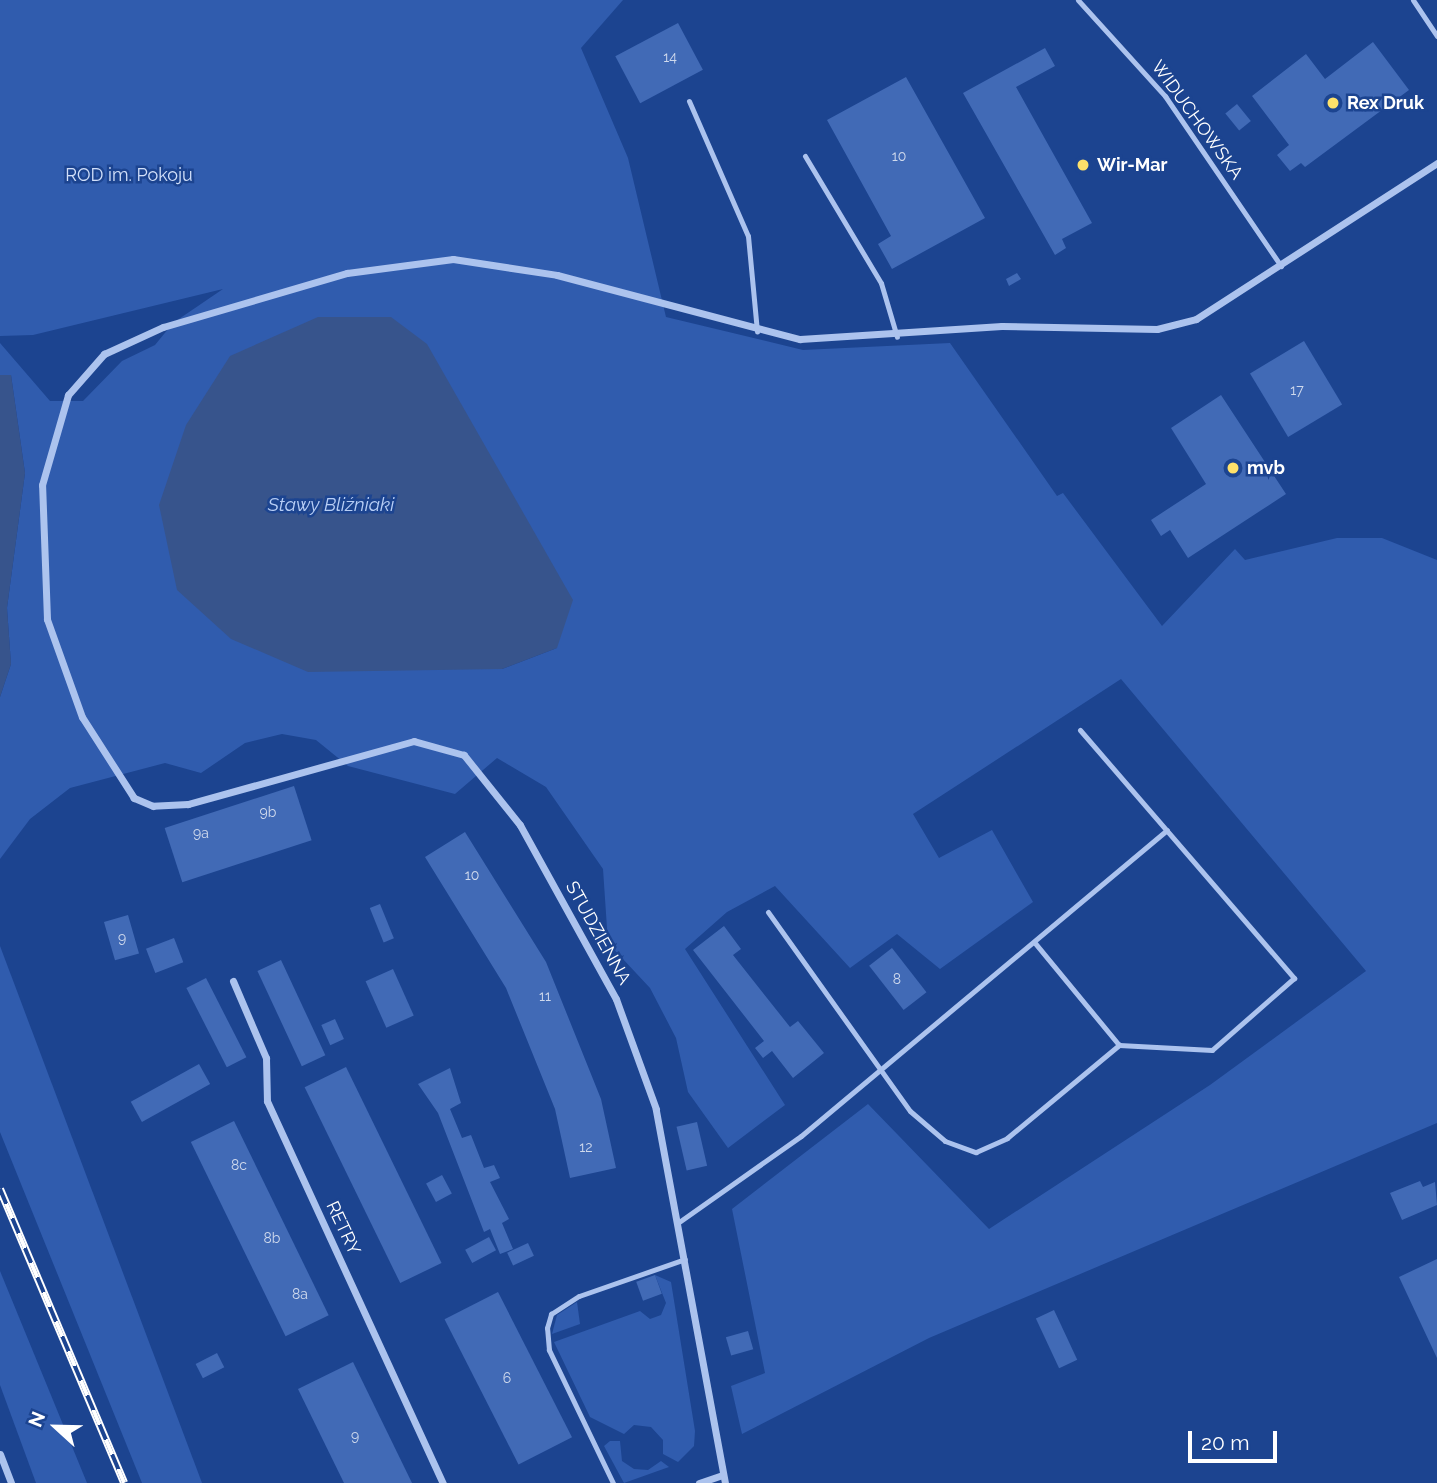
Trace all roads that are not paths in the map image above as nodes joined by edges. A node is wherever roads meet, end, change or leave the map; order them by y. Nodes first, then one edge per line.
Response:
1 (1078, 0) edge
2 (1413, 0) edge
3 (1437, 36) edge
4 (689, 101) dead end
5 (804, 156) dead end
6 (1437, 163) edge
7 (1281, 266) junction
8 (757, 332) junction
9 (897, 337) junction
10 (1080, 730) dead end
11 (1167, 830) junction
12 (768, 912) dead end
13 (1035, 943) junction
14 (233, 981) dead end
15 (1119, 1045) junction
16 (883, 1068) junction
17 (679, 1222) junction
18 (687, 1258) junction
19 (0, 1454) edge
20 (724, 1479) edge
21 (11, 1483) edge
22 (443, 1483) edge
23 (613, 1483) edge
24 (699, 1483) edge

1 - 7 lane, WIDUCHOWSKA
2 - 3 lane
4 - 8 lane
5 - 9 lane
6 - 7 street
7 - 9 street
8 - 9 street
8 - 17 street, STUDZIENNA
10 - 11 lane
11 - 13 lane
11 - 15 lane
12 - 16 lane
13 - 15 lane
13 - 16 lane
14 - 22 street, RETRY
15 - 16 lane
16 - 17 lane
17 - 18 street, STUDZIENNA
18 - 20 street, STUDZIENNA
18 - 23 lane
19 - 21 street
20 - 24 street

